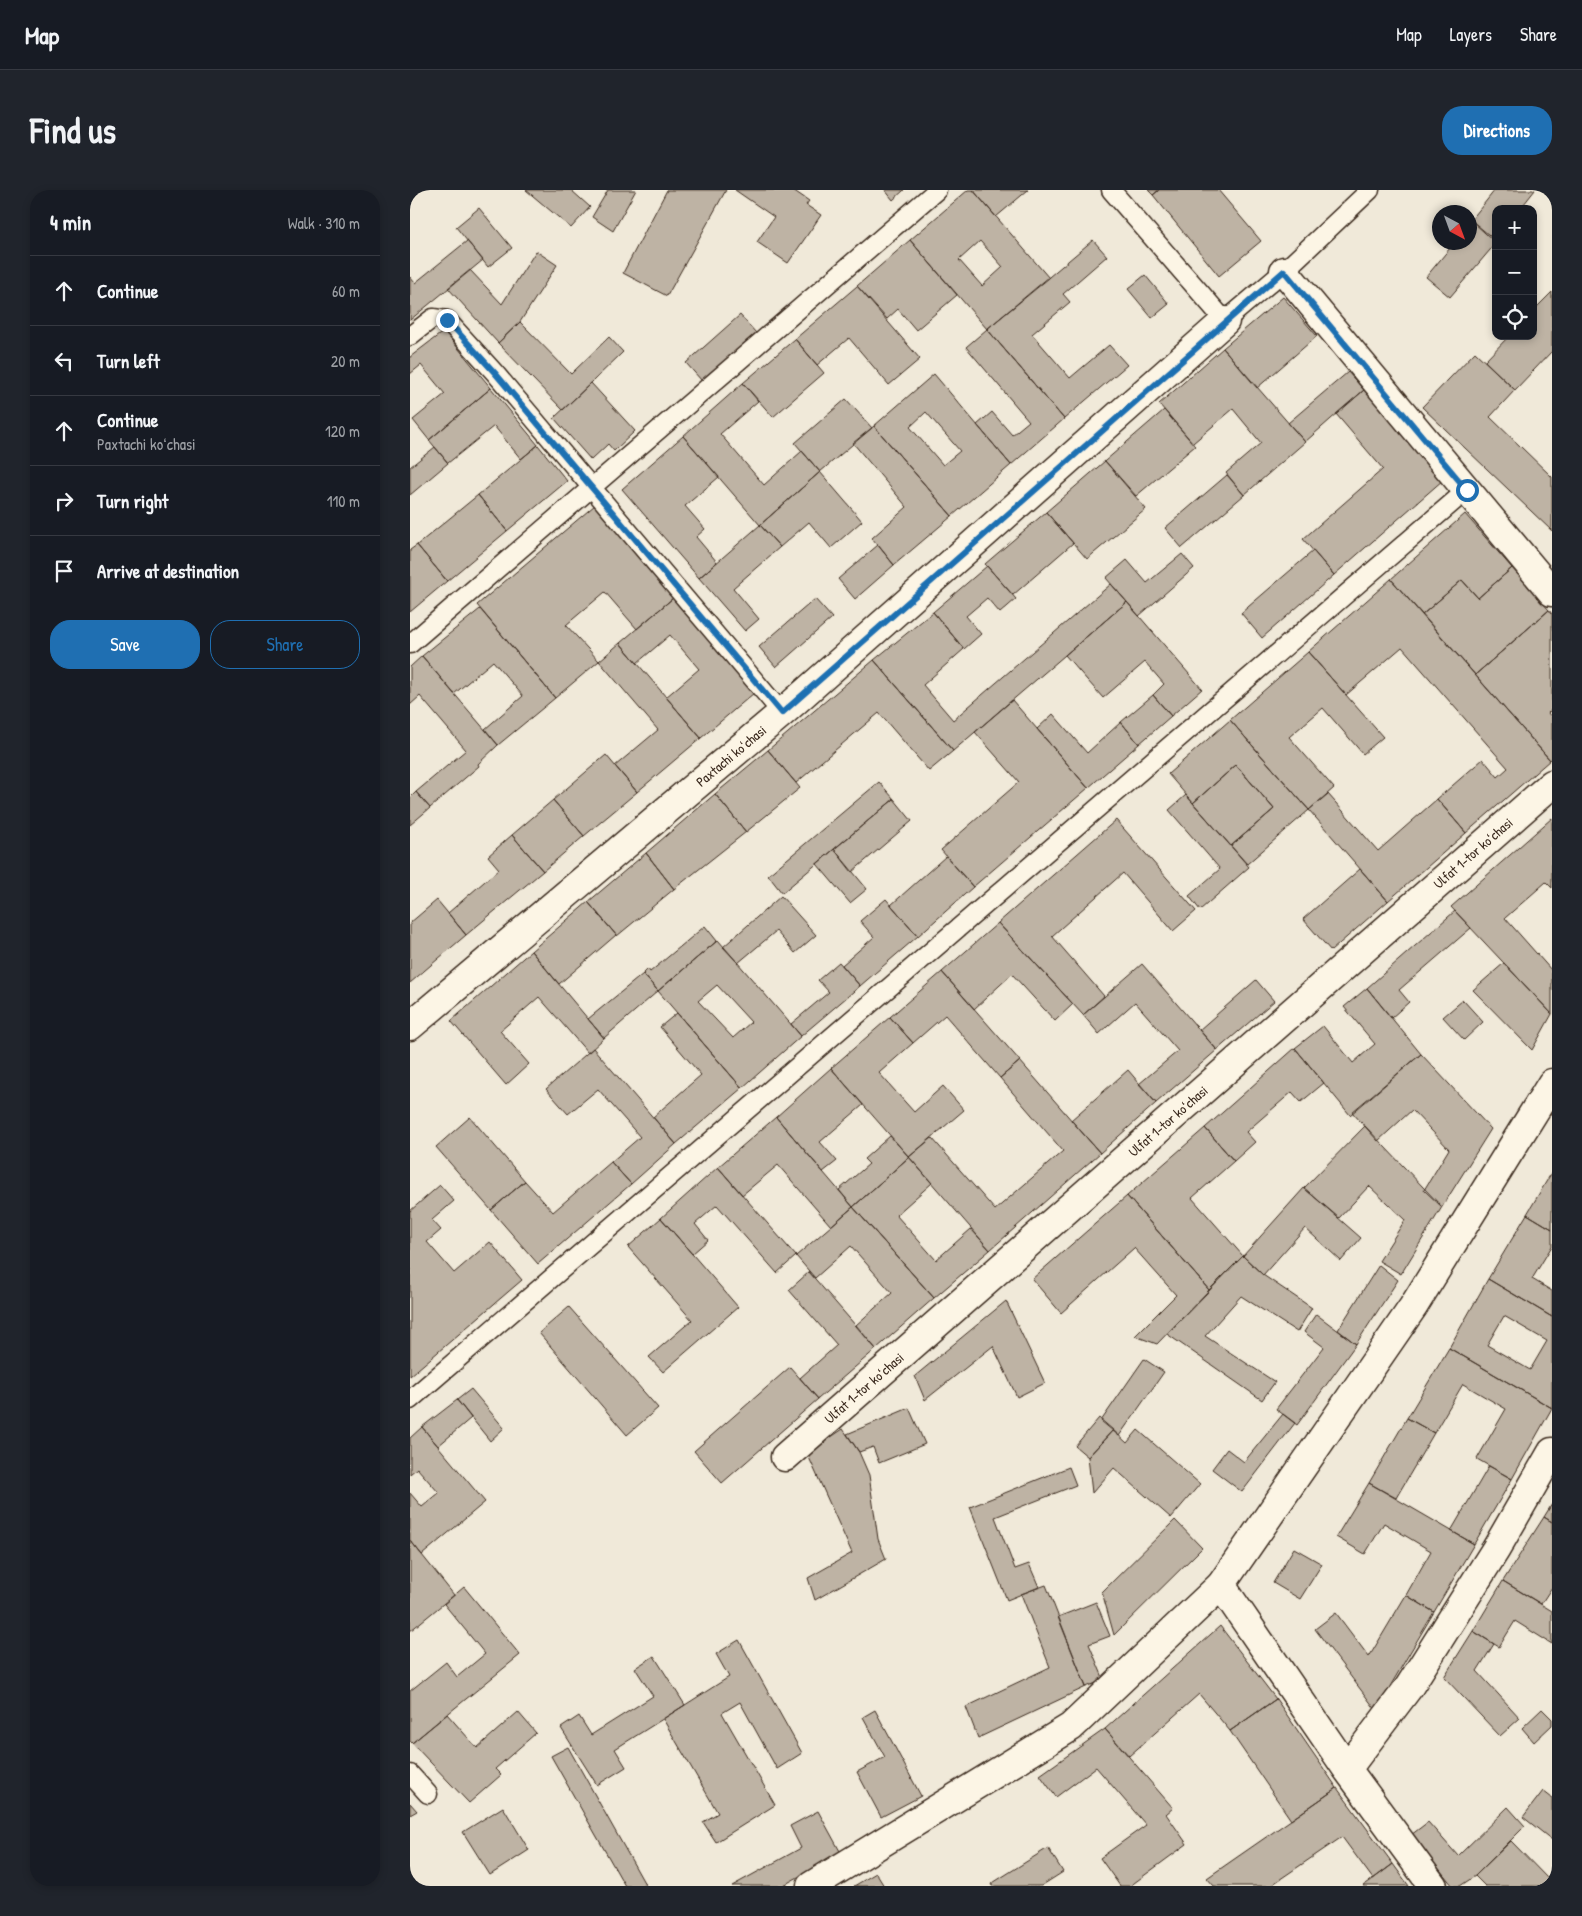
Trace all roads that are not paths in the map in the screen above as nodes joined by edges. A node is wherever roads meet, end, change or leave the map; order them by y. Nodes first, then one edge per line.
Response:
1 (937, 190) edge
2 (1111, 190) edge
3 (1370, 190) edge
4 (1284, 271) junction
5 (1225, 321) junction
6 (410, 336) edge
7 (591, 487) junction
8 (1467, 490) junction
9 (1552, 592) edge
10 (410, 644) edge
11 (782, 713) junction
12 (1552, 784) edge
13 (410, 1026) edge
14 (1552, 1083) edge
15 (410, 1400) edge
16 (1552, 1452) edge
17 (785, 1457) dead end
18 (1221, 1586) junction
19 (1348, 1768) junction
20 (410, 1774) edge
21 (428, 1794) dead end
22 (811, 1886) edge
23 (1433, 1886) edge

1 - 7 lane
2 - 5 lane
3 - 4 lane
4 - 5 lane
4 - 8 street
5 - 11 street, Paxtachi koʻchasi
6 - 7 lane
7 - 10 lane
7 - 11 lane
8 - 9 street
8 - 15 lane
11 - 13 street, Paxtachi koʻchasi
12 - 17 street, Ulfat 1-tor koʻchasi
14 - 18 street
16 - 19 street
18 - 19 street
18 - 22 street
19 - 23 street
20 - 21 lane

